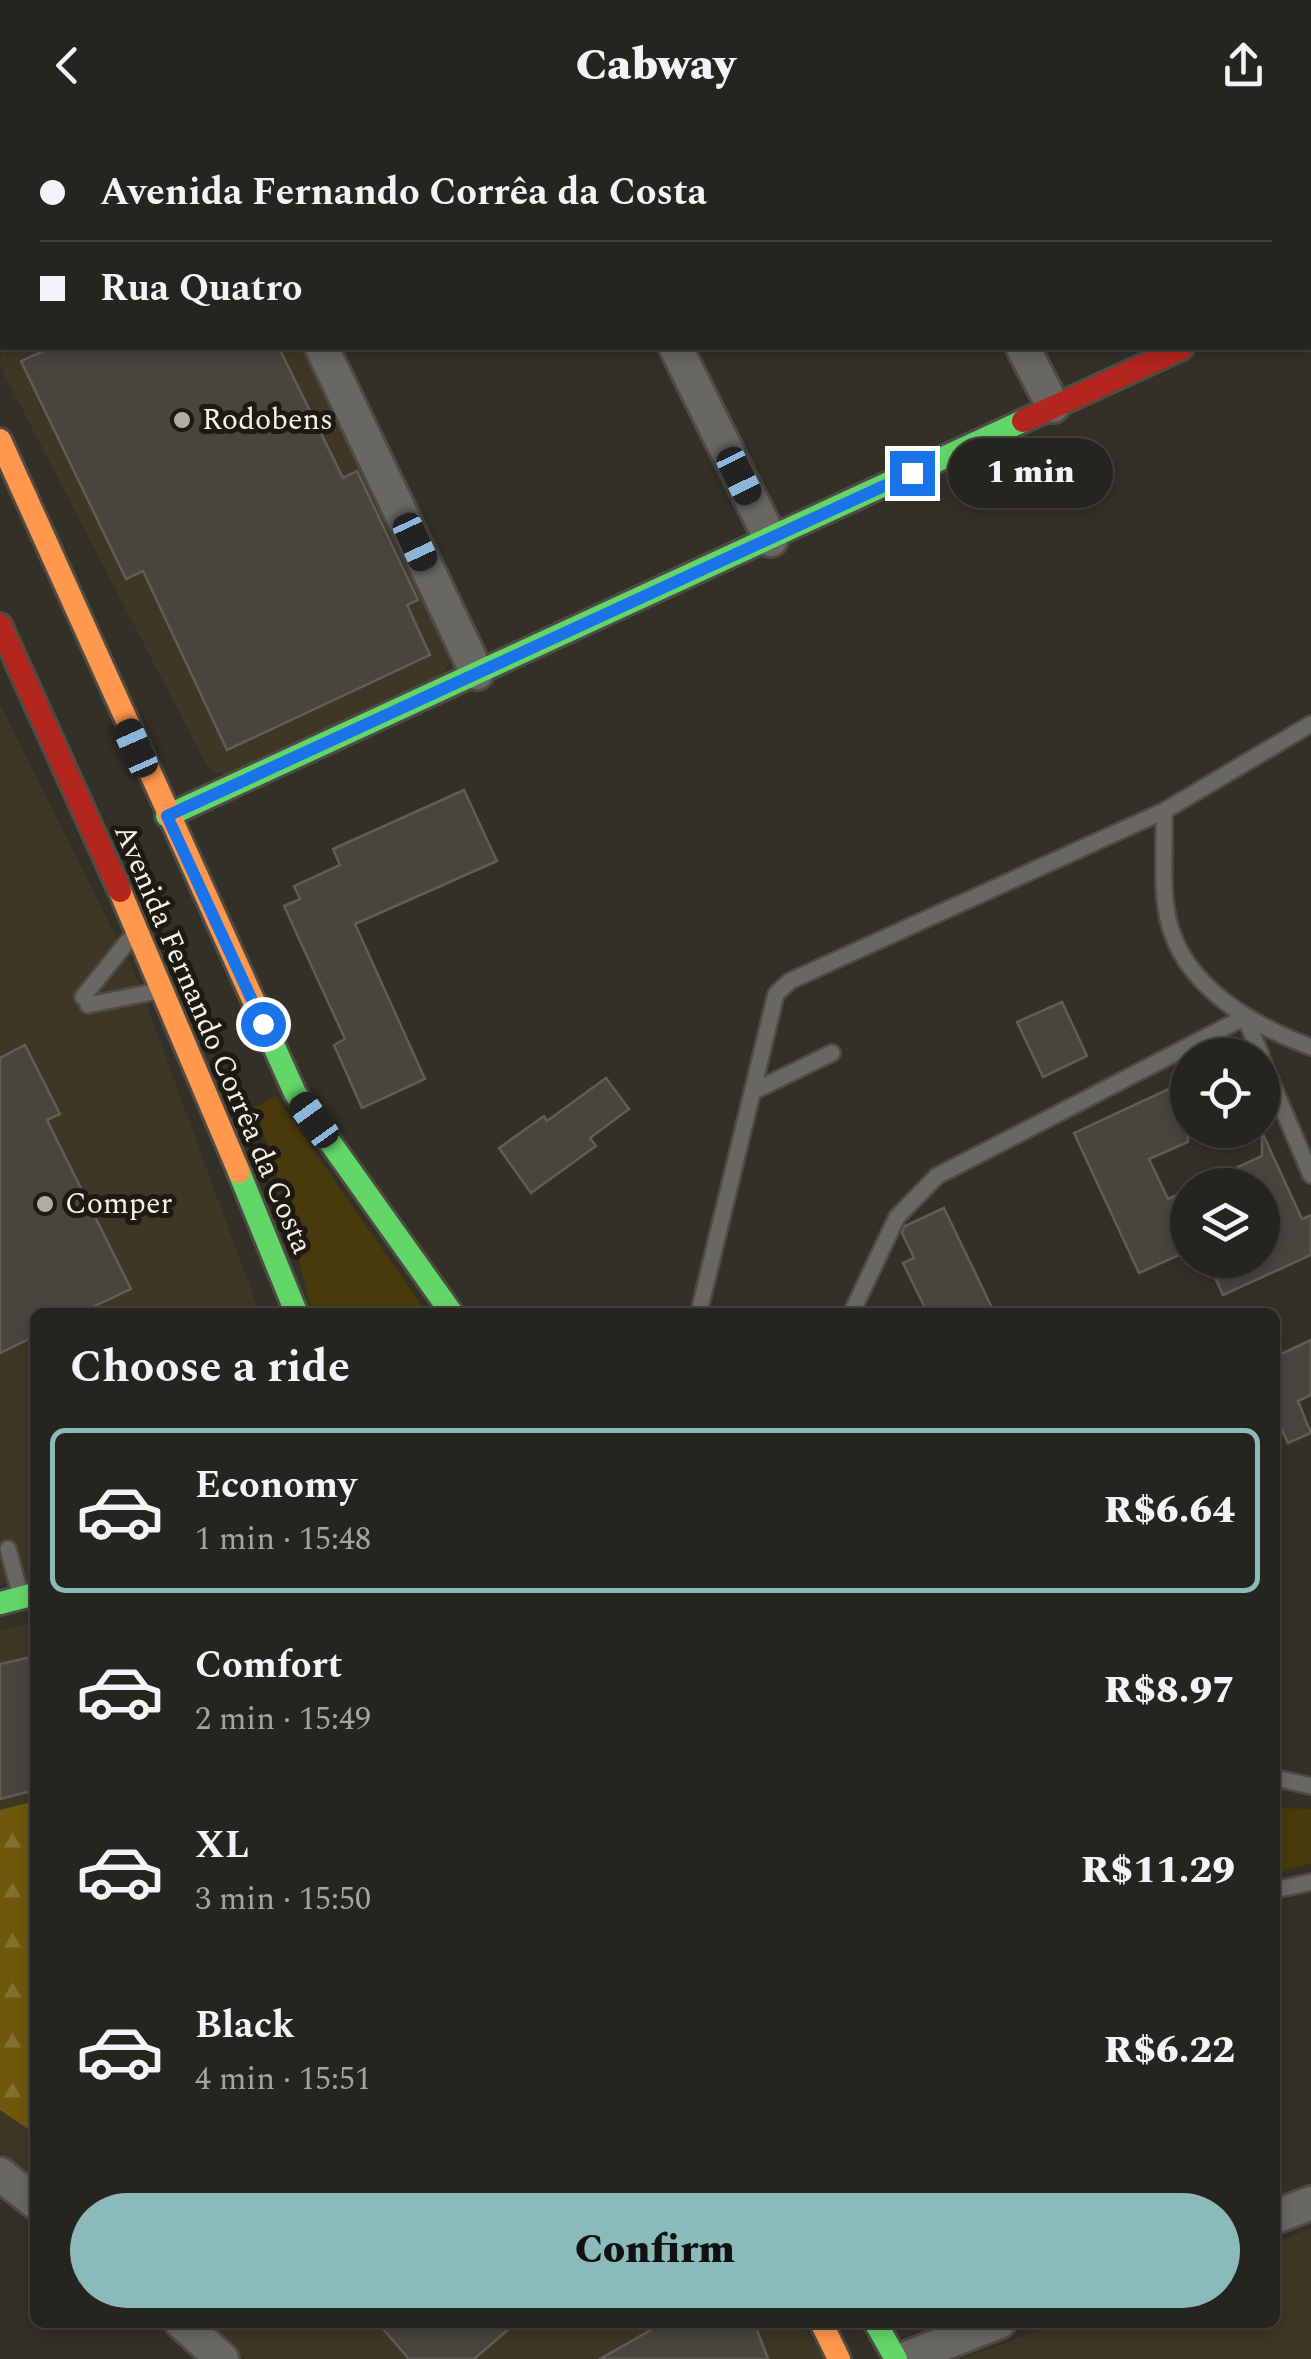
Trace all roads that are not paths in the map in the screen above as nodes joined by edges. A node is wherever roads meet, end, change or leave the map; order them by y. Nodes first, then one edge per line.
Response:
1 (323, 350) edge
2 (677, 350) edge
3 (1024, 350) edge
4 (1178, 350) edge
5 (1053, 406) junction
6 (0, 440) edge
7 (771, 540) junction
8 (0, 625) edge
9 (477, 672) junction
10 (1311, 724) edge
11 (1164, 812) junction
12 (167, 816) junction
13 (137, 930) junction
14 (164, 990) junction
15 (1245, 1018) junction
16 (1254, 1038) edge
17 (1311, 1047) edge
18 (832, 1053) dead end
19 (756, 1090) junction
20 (1280, 1100) edge
21 (1311, 1175) edge
22 (294, 1308) edge
23 (448, 1308) edge
24 (700, 1308) edge
25 (854, 1308) edge
26 (8, 1549) dead end
27 (19, 1598) edge
28 (1280, 1779) edge
29 (1311, 1786) edge
30 (1311, 1882) edge
31 (1280, 1889) edge
32 (0, 2174) edge
33 (30, 2198) edge
34 (1311, 2203) edge
35 (1280, 2214) edge
36 (188, 2328) edge
37 (824, 2328) edge
38 (878, 2328) edge
39 (984, 2328) edge
40 (222, 2359) edge
41 (839, 2359) edge
42 (896, 2359) edge
43 (904, 2359) edge

1 - 9 street
2 - 7 street
3 - 5 street
4 - 5 main road
5 - 7 main road
6 - 12 main road, Avenida Fernando Corrêa da Costa
7 - 9 main road
8 - 13 main road, Avenida Fernando Corrêa da Costa
9 - 12 main road
10 - 11 lane
11 - 15 lane
11 - 19 lane
12 - 23 main road, Avenida Fernando Corrêa da Costa
13 - 14 main road, Avenida Fernando Corrêa da Costa
13 - 14 lane
14 - 22 main road, Avenida Fernando Corrêa da Costa
15 - 16 lane
15 - 17 lane
15 - 25 lane
18 - 19 lane
19 - 24 lane
20 - 21 lane
26 - 27 lane
28 - 29 lane
30 - 31 lane
32 - 33 street
34 - 35 street
36 - 40 street
37 - 41 main road
38 - 42 main road
39 - 43 street

